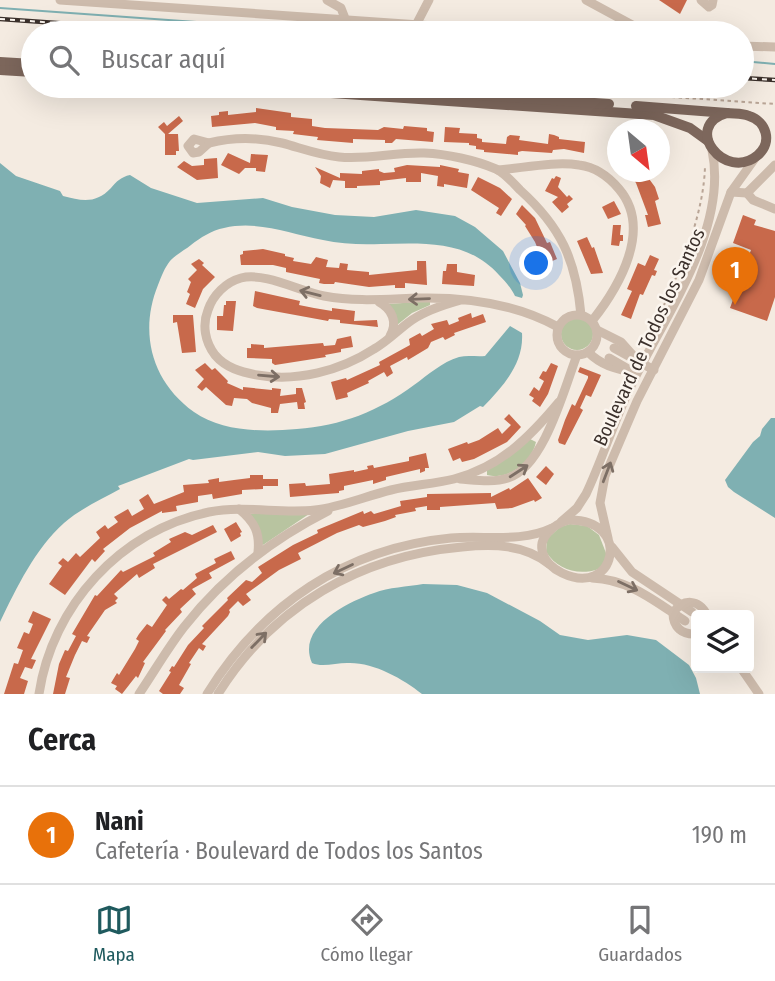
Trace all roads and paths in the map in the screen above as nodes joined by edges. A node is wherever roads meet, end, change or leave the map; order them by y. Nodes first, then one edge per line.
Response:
1 (60, 0) edge
2 (327, 0) edge
3 (429, 0) edge
4 (586, 0) edge
5 (701, 0) edge
6 (713, 0) edge
7 (333, 21) edge
8 (346, 21) edge
9 (420, 21) edge
10 (625, 21) edge
11 (754, 46) edge
12 (775, 47) edge
13 (0, 62) edge
14 (21, 63) edge
15 (0, 70) edge
16 (21, 71) edge
17 (480, 98) edge
18 (510, 98) edge
19 (687, 98) edge
20 (775, 104) edge
21 (727, 113) junction
22 (759, 120) junction
23 (775, 124) edge
24 (209, 143) dead end
25 (710, 145) junction
26 (775, 145) edge
27 (758, 155) junction
28 (705, 161) dead end
29 (774, 167) edge
30 (498, 170) junction
31 (731, 192) junction
32 (747, 194) junction
33 (775, 209) edge
34 (461, 300) junction
35 (378, 301) junction
36 (663, 308) dead end
37 (581, 315) junction
38 (558, 327) junction
39 (595, 330) junction
40 (390, 338) junction
41 (614, 348) junction
42 (585, 352) junction
43 (609, 358) junction
44 (640, 362) junction
45 (654, 370) junction
46 (635, 373) junction
47 (649, 380) junction
48 (559, 402) junction
49 (535, 432) junction
50 (544, 441) junction
51 (484, 468) junction
52 (453, 479) junction
53 (487, 481) junction
54 (335, 507) junction
55 (239, 509) junction
56 (561, 522) junction
57 (552, 528) junction
58 (609, 542) junction
59 (258, 552) junction
60 (549, 565) junction
61 (586, 578) junction
62 (661, 592) junction
63 (656, 601) junction
64 (680, 604) junction
65 (704, 610) edge
66 (691, 611) edge
67 (673, 613) junction
68 (691, 627) edge
69 (691, 629) edge
70 (745, 673) edge
71 (759, 692) edge
72 (39, 694) edge
73 (139, 694) edge
74 (207, 694) edge
75 (218, 694) edge

1 - 7 street
2 - 8 street
3 - 9 street
4 - 10 street
5 - 6 street
11 - 12 street
13 - 14 main road
15 - 16 main road
17 - 25 main road
18 - 21 main road
19 - 20 path
21 - 22 main road
21 - 25 main road
22 - 23 main road
22 - 27 main road
24 - 30 street
25 - 27 main road
25 - 44 street, Boulevard de Todos los Santos
26 - 27 main road
27 - 31 street, Boulevard de Todos los Santos
28 - 36 path
29 - 32 street
30 - 37 street
30 - 39 street
31 - 32 street
31 - 45 street, Boulevard de Todos los Santos
32 - 33 street
34 -> 35 street
34 - 38 street
34 - 40 street
35 - 40 street
35 -> 40 street
37 - 38 street
37 - 39 street
38 - 42 street
39 - 41 street
39 - 42 street
39 - 44 street
41 - 43 street
41 - 44 street
42 - 43 street
42 - 46 street
42 - 48 street
43 - 46 street
44 - 45 street
44 - 46 street, Boulevard de Todos los Santos
45 - 47 street, Boulevard de Todos los Santos
46 - 47 street
46 - 56 street, Boulevard de Todos los Santos
58 -> 47 street, Boulevard de Todos los Santos
48 - 49 street
48 - 50 street
49 - 50 street
49 - 51 street
53 -> 50 street
51 - 52 street
51 - 53 street
52 - 53 street
52 - 54 street
54 - 55 street
54 - 59 street
55 - 59 street
55 - 72 street
56 - 57 street
56 - 58 street
57 - 60 street
57 -> 74 street
58 - 61 street
58 - 62 street
59 - 73 street
60 - 61 street
75 -> 60 street
61 -> 63 street
62 - 63 street
62 - 64 street
63 - 67 street
64 - 65 street
64 - 66 street
64 - 67 street
67 - 68 street
67 - 69 street
70 - 71 street

